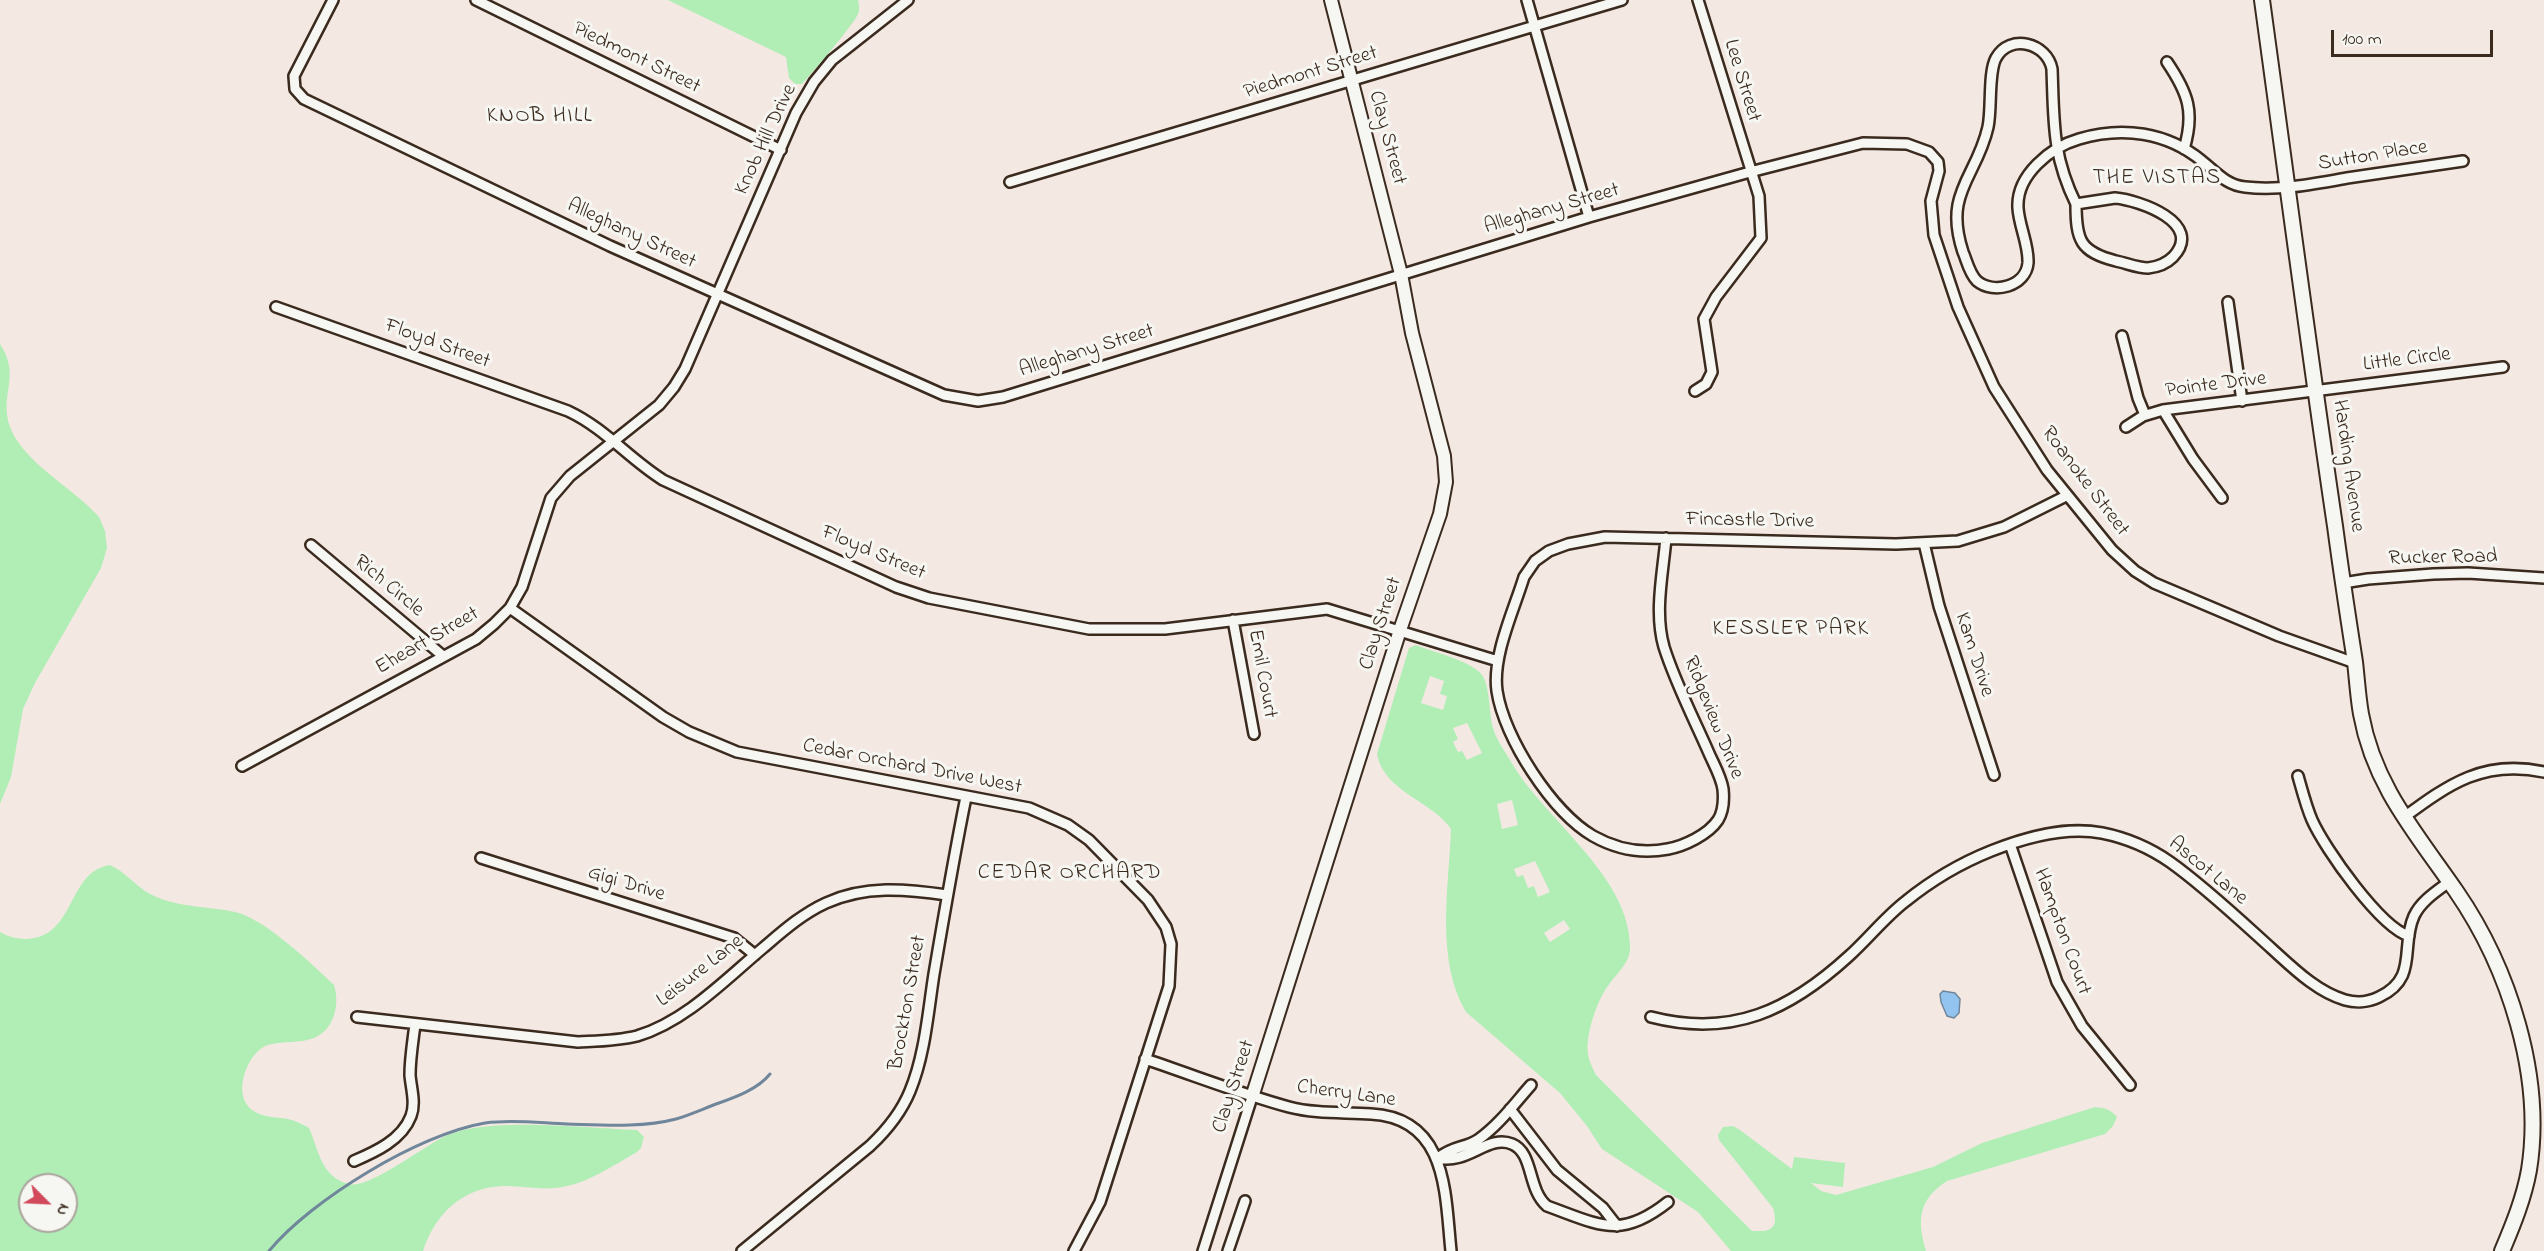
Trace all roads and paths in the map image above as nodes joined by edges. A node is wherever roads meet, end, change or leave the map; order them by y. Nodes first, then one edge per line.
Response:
1 (333, 0) edge
2 (476, 0) edge
3 (908, 0) edge
4 (1331, 0) edge
5 (1527, 0) edge
6 (1622, 0) edge
7 (1698, 0) edge
8 (2262, 0) edge
9 (1534, 27) junction
10 (2167, 62) dead end
11 (1351, 81) junction
12 (2055, 149) junction
13 (2184, 149) junction
14 (781, 150) junction
15 (1932, 154) joint
16 (2463, 161) dead end
17 (1750, 172) junction
18 (1010, 182) dead end
19 (2288, 187) junction
20 (2076, 204) junction
21 (1589, 217) junction
22 (1401, 274) junction
23 (717, 294) junction
24 (2228, 302) dead end
25 (276, 307) dead end
26 (2122, 336) dead end
27 (2503, 368) dead end
28 (1695, 391) dead end
29 (2314, 392) junction
30 (2242, 401) junction
31 (2163, 410) junction
32 (2145, 415) junction
33 (2127, 427) dead end
34 (615, 442) junction
35 (2066, 496) junction
36 (2222, 498) dead end
37 (1666, 538) junction
38 (1924, 543) junction
39 (311, 545) dead end
40 (2544, 578) edge
41 (2343, 583) junction
42 (510, 608) junction
43 (1233, 620) junction
44 (1400, 630) junction
45 (442, 656) junction
46 (1498, 661) junction
47 (2355, 663) junction
48 (1254, 734) dead end
49 (242, 766) dead end
50 (2544, 771) edge
51 (1994, 775) dead end
52 (2298, 776) dead end
53 (966, 797) junction
54 (2403, 818) junction
55 (2010, 844) junction
56 (481, 858) dead end
57 (2449, 882) junction
58 (947, 895) junction
59 (2409, 936) junction
60 (755, 955) junction
61 (357, 1017) dead end
62 (1652, 1017) dead end
63 (415, 1024) junction
64 (1145, 1059) junction
65 (1531, 1085) dead end
66 (2130, 1085) dead end
67 (1253, 1094) junction
68 (1510, 1109) junction
69 (1438, 1158) junction
70 (354, 1161) dead end
71 (1245, 1201) dead end
72 (1668, 1202) dead end
73 (1617, 1226) junction
74 (742, 1251) edge
75 (1074, 1251) edge
76 (1203, 1251) edge
77 (1228, 1251) edge
78 (1451, 1251) edge
79 (2502, 1251) edge

1 - 23 street, Alleghany Street
2 - 14 street, Piedmont Street
3 - 14 street, Knob Hill Drive
4 - 11 street, Clay Street
5 - 9 street
6 - 9 street, Piedmont Street
7 - 17 street, Lee Street
8 - 19 main road, Harding Avenue
9 - 11 street, Piedmont Street
9 - 21 street
10 - 13 street
11 - 18 street, Piedmont Street
11 - 22 street, Clay Street
12 - 12 street
12 - 13 street, Sutton Place
12 - 20 street
13 - 19 street, Sutton Place
14 - 23 street, Knob Hill Drive
15 - 17 street, Alleghany Street
15 - 35 street, Roanoke Street
16 - 19 street, Sutton Place
17 - 21 street, Alleghany Street
17 - 28 street, Lee Street
19 - 29 main road, Harding Avenue
20 - 20 street
21 - 22 street, Alleghany Street
22 - 23 street, Alleghany Street
22 - 44 street, Clay Street
23 - 34 street, Eheart Street
24 - 30 street
25 - 34 street, Floyd Street
26 - 32 street
27 - 29 street, Little Circle
29 - 30 street, Pointe Drive
29 - 41 main road, Harding Avenue
30 - 31 street, Pointe Drive
31 - 32 street, Pointe Drive
31 - 36 street
32 - 33 street, Pointe Drive
34 - 42 street, Eheart Street
34 - 43 street, Floyd Street
35 - 38 street, Fincastle Drive
35 - 47 street, Roanoke Street
37 - 38 street, Fincastle Drive
37 - 46 street, Fincastle Drive
37 - 46 street, Ridgeview Drive
38 - 51 street, Kam Drive
39 - 45 street, Rich Circle
40 - 41 street, Rucker Road
41 - 47 main road, Harding Avenue
42 - 45 street, Eheart Street
42 - 53 street, Cedar Orchard Drive West
43 - 44 street, Floyd Street
43 - 48 street, Emil Court
44 - 46 street, Floyd Street
44 - 67 street, Clay Street
45 - 49 street, Eheart Street
47 - 54 main road, Harding Avenue
50 - 54 street
52 - 59 street
53 - 58 street, Brockton Street
53 - 64 street, Cedar Orchard Drive West
54 - 57 main road, Harding Avenue
55 - 59 street, Ascot Lane
55 - 62 street, Ascot Lane
55 - 66 street, Hampton Court
56 - 60 street, Gigi Drive
57 - 59 street, Ascot Lane
57 - 79 main road, Harding Avenue
58 - 60 street, Leisure Lane
58 - 74 street, Brockton Street
60 - 63 street, Leisure Lane
61 - 63 street, Leisure Lane
63 - 70 street
64 - 67 street, Cherry Lane
64 - 75 street, Cedar Orchard Drive West
65 - 68 street
67 - 69 street, Cherry Lane
67 - 76 street, Clay Street
68 - 69 street
68 - 73 street
69 - 73 street
69 - 78 street, Cherry Lane
71 - 77 street
72 - 73 street

